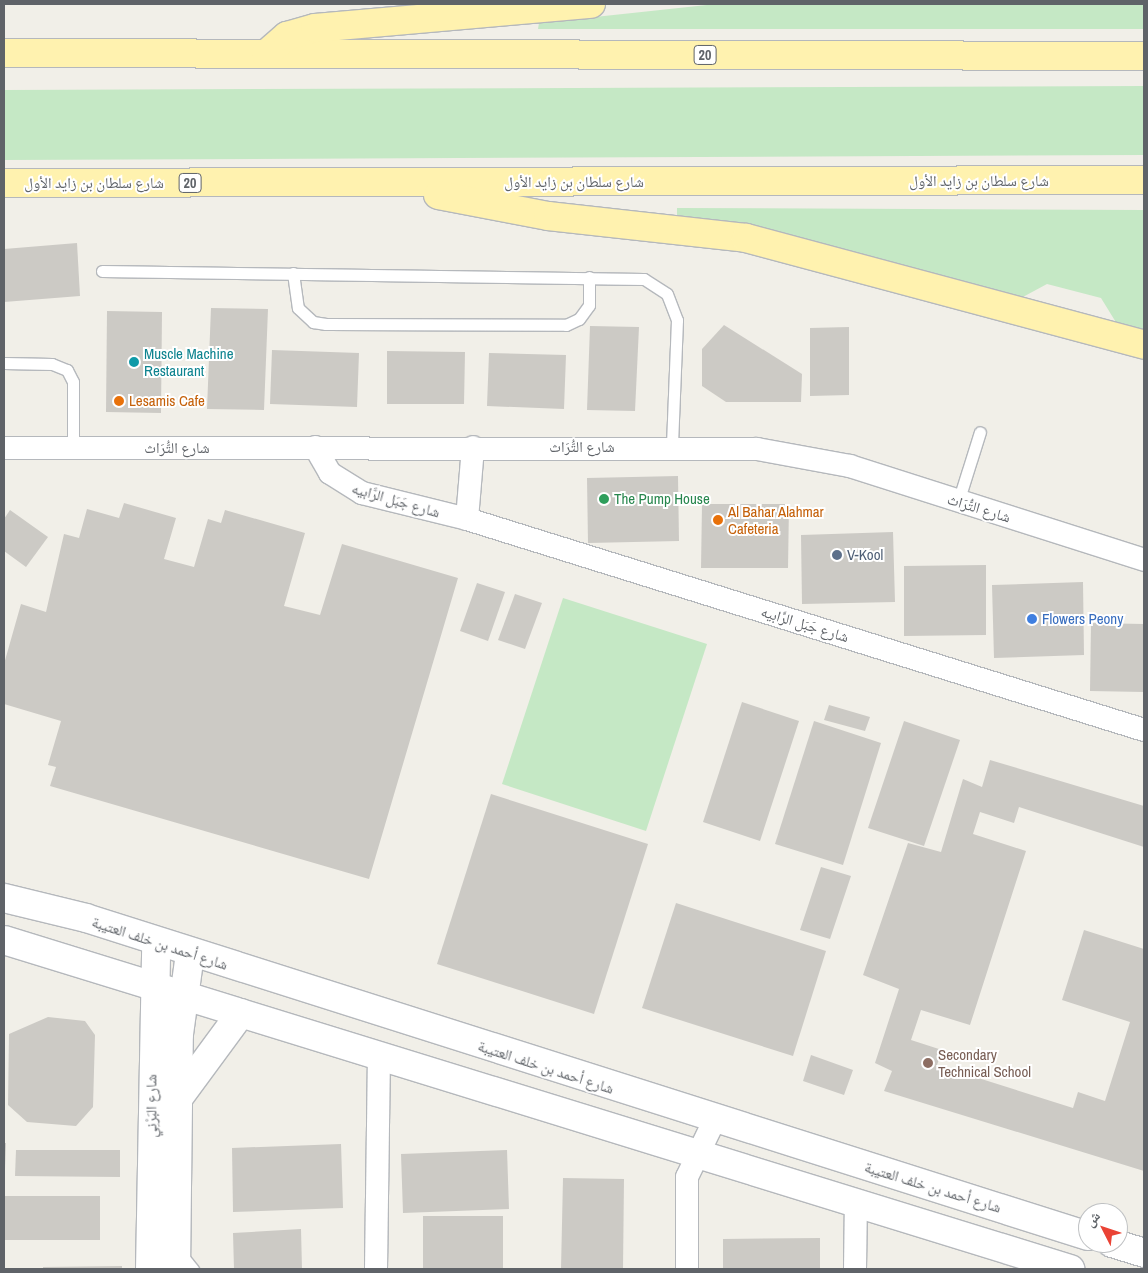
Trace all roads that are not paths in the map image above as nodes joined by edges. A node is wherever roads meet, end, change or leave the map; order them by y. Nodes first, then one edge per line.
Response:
1 (591, 4) edge
2 (4, 52) edge
3 (266, 54) junction
4 (1144, 56) edge
5 (1144, 180) edge
6 (4, 183) edge
7 (375, 183) junction
8 (102, 271) dead end
9 (294, 273) junction
10 (589, 277) junction
11 (1144, 345) edge
12 (4, 363) edge
13 (980, 432) dead end
14 (315, 447) junction
15 (473, 447) junction
16 (672, 447) junction
17 (4, 448) edge
18 (73, 449) junction
19 (958, 502) junction
20 (467, 519) junction
21 (1144, 560) edge
22 (1144, 730) edge
23 (4, 898) edge
24 (4, 940) edge
25 (156, 943) junction
26 (190, 954) junction
27 (152, 988) junction
28 (182, 996) junction
29 (241, 1013) junction
30 (379, 1055) junction
31 (177, 1100) junction
32 (715, 1119) junction
33 (697, 1153) junction
34 (856, 1201) junction
35 (1078, 1233) edge
36 (1128, 1246) edge
37 (1143, 1249) edge
38 (176, 1259) edge
39 (1015, 1261) edge
40 (150, 1269) edge
41 (193, 1269) edge
42 (376, 1269) edge
43 (687, 1269) edge
44 (856, 1269) edge
45 (1070, 1269) edge

1 - 3 main road
2 - 3 main road, 20
3 - 4 main road, 20
5 - 7 main road, شارع سلطان بن زايد الأول / 20
6 - 7 main road, شارع سلطان بن زايد الأول / 20
7 - 11 main road
8 - 9 lane
9 - 10 lane
9 - 10 lane
10 - 16 lane
12 - 18 lane
13 - 19 lane
14 - 15 street, شارع التُّرَاث
14 - 18 street, شارع التُّرَاث
14 - 20 street, شارع جَبَل الرَّابيه
15 - 16 street, شارع التُّرَاث
15 - 20 street
16 - 19 street, شارع التُّرَاث
17 - 18 street, شارع التُّرَاث
19 - 21 street, شارع التُّرَاث
20 - 22 street, شارع جَبَل الرَّابيه
23 - 25 street, شارع أحمد بن خلف العتيبة
24 - 27 street
25 - 26 street, شارع أحمد بن خلف العتيبة
25 - 27 street, شارع البَرْنِي
26 - 28 street, شارع البَرْنِي
26 - 32 street, شارع أحمد بن خلف العتيبة
27 - 28 street
27 - 40 street, شارع البَرْنِي
28 - 29 street
28 - 31 street, شارع البَرْنِي
29 - 30 street
29 - 31 street
30 - 33 street
30 - 42 street
31 - 38 street, شارع البَرْنِي
32 - 33 street
32 - 35 street, شارع أحمد بن خلف العتيبة
33 - 34 street
33 - 43 street
34 - 39 street
34 - 44 street
36 - 37 street
38 - 41 lane
39 - 45 street

